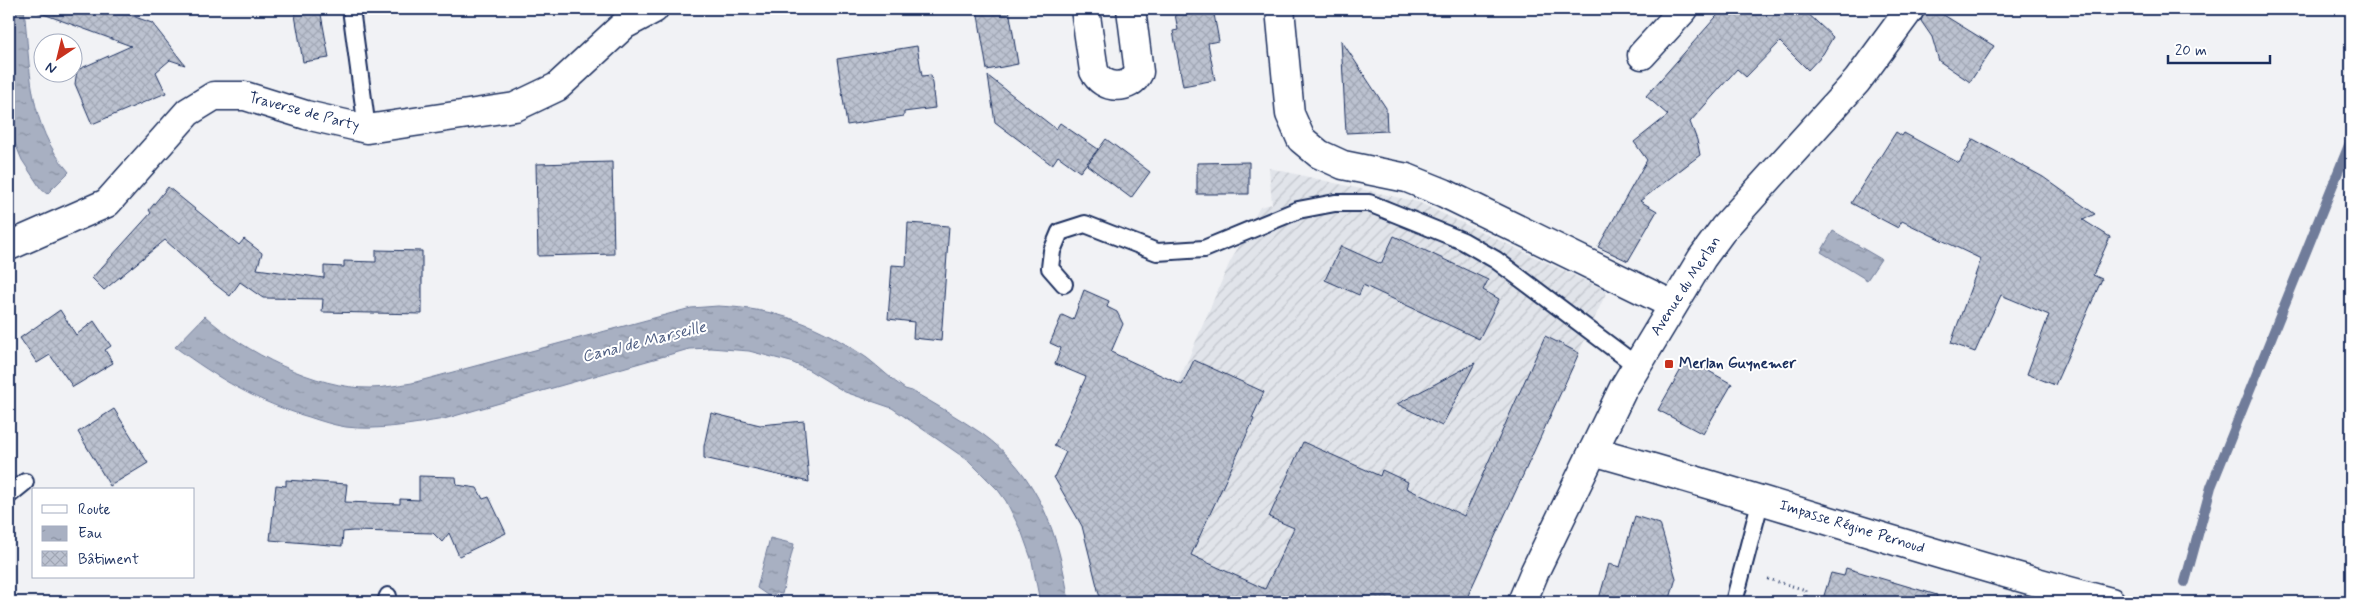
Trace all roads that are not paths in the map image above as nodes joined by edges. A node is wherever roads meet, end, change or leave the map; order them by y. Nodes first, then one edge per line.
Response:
1 (352, 9) edge
2 (654, 9) edge
3 (1085, 9) edge
4 (1131, 9) edge
5 (1280, 9) edge
6 (1684, 9) edge
7 (1910, 9) edge
8 (622, 17) edge
9 (1642, 55) dead end
10 (367, 129) junction
11 (9, 246) edge
12 (1064, 284) dead end
13 (1673, 304) junction
14 (1637, 366) junction
15 (1592, 451) junction
16 (25, 482) dead end
17 (9, 495) edge
18 (1761, 499) junction
19 (1522, 602) edge
20 (1734, 602) edge
21 (2111, 602) edge

1 - 10 lane
2 - 8 street, Traverse de Party
3 - 4 street
5 - 13 street
6 - 9 street
7 - 13 street, Avenue du Merlan
8 - 10 street, Traverse de Party
10 - 11 street, Traverse de Party
12 - 14 lane
13 - 14 street, Avenue du Merlan
14 - 15 street, Avenue du Merlan
15 - 18 street, Impasse Régine Pernoud
15 - 19 street, Avenue du Merlan
16 - 17 lane
18 - 20 lane
18 - 21 street, Impasse Régine Pernoud

